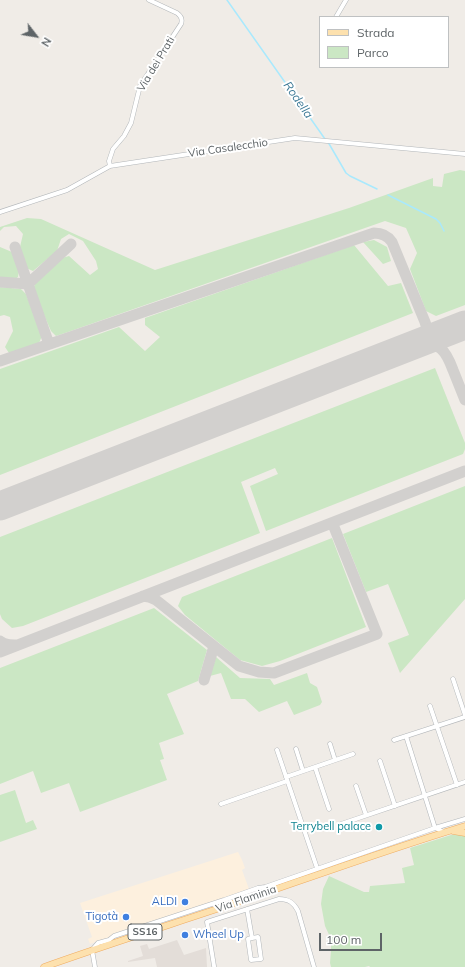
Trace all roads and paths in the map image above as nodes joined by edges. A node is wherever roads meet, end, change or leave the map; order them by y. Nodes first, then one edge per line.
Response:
1 (149, 0) edge
2 (346, 0) edge
3 (337, 16) edge
4 (465, 154) edge
5 (110, 166) junction
6 (0, 212) edge
7 (453, 679) dead end
8 (430, 706) dead end
9 (465, 716) edge
10 (437, 726) junction
11 (406, 736) junction
12 (394, 740) dead end
13 (330, 744) dead end
14 (296, 749) dead end
15 (277, 750) dead end
16 (353, 754) dead end
17 (335, 760) junction
18 (380, 761) dead end
19 (315, 767) junction
20 (303, 771) junction
21 (287, 779) junction
22 (465, 782) edge
23 (457, 785) junction
24 (356, 786) dead end
25 (425, 796) junction
26 (221, 804) dead end
27 (395, 806) junction
28 (329, 809) dead end
29 (366, 815) junction
30 (465, 819) edge
31 (340, 824) dead end
32 (465, 826) edge
33 (435, 828) junction
34 (446, 832) junction
35 (465, 833) edge
36 (317, 868) junction
37 (246, 896) junction
38 (247, 909) junction
39 (252, 938) junction
40 (92, 950) junction
41 (214, 966) edge
42 (44, 967) edge
43 (95, 967) edge
44 (314, 967) edge

1 - 5 street, Via dei Prati
2 - 3 street
4 - 5 street, Via Casalecchio
5 - 6 street, Via Casalecchio
7 - 9 street
8 - 10 street
9 - 10 street
10 - 11 street
10 - 23 street
11 - 12 street
11 - 25 street
13 - 17 street
14 - 20 street
15 - 21 street
16 - 17 street
17 - 19 street
18 - 27 street
19 - 20 street
19 - 28 street
20 - 21 street
21 - 26 street
21 - 36 street
22 - 23 street
23 - 25 street
24 - 29 street
25 - 27 street
25 - 33 street
27 - 29 street
29 - 31 street
30 - 33 street, Via Flaminia
32 - 34 main road, Via Flaminia / SS16
33 - 34 street
33 - 36 street, Via Flaminia
34 - 35 main road, Via Flaminia / SS16
34 - 37 main road, Via Flaminia / SS16
36 - 37 street, Via Flaminia
37 - 40 main road, Via Flaminia / SS16
37 - 40 street, Via Flaminia
38 - 39 street
38 - 41 street
38 - 44 street
39 - 39 street
40 - 42 main road, Via Flaminia / SS16
40 - 43 street

